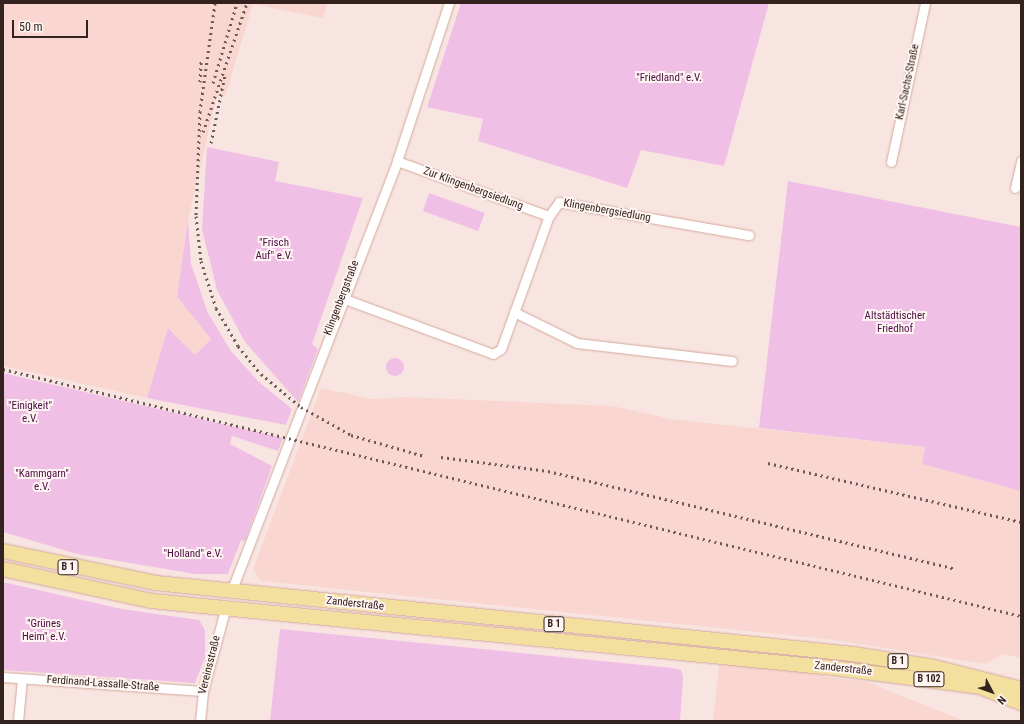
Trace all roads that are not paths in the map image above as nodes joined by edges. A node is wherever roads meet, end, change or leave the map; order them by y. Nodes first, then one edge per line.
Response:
1 (449, 3) edge
2 (925, 3) edge
3 (397, 161) junction
4 (1021, 161) edge
5 (891, 162) dead end
6 (1015, 188) dead end
7 (549, 216) junction
8 (749, 235) dead end
9 (342, 298) junction
10 (514, 312) junction
11 (732, 361) dead end
12 (3, 551) edge
13 (3, 569) edge
14 (231, 592) junction
15 (225, 610) junction
16 (710, 638) junction
17 (709, 655) junction
18 (834, 668) joint
19 (3, 677) edge
20 (22, 679) junction
21 (1021, 689) edge
22 (202, 691) junction
23 (1021, 703) edge
24 (18, 721) edge
25 (200, 721) edge

1 - 3 street, Klingenbergstraße
2 - 5 street, Karl-Sachs-Straße
3 - 7 street, Zur Klingenbergsiedlung
3 - 9 street, Klingenbergstraße
4 - 6 street
7 - 8 street, Klingenbergsiedlung
7 - 10 street, Klingenbergsiedlung
9 - 10 street, Klingenbergsiedlung
9 - 14 street, Klingenbergstraße
10 - 11 street
12 - 14 main road, Zanderstraße / B 1
13 - 15 main road, Zanderstraße / B 1
14 - 15 main road
14 - 16 main road, Zanderstraße / B 1
15 - 17 main road, Zanderstraße / B 1
15 - 22 street, Vereinsstraße
16 - 17 main road
16 - 21 main road, Zanderstraße / B 1
17 - 18 main road, Zanderstraße / B 1
18 - 23 main road, Zanderstraße / B 102
19 - 20 street, Ferdinand-Lassalle-Straße
20 - 22 street, Ferdinand-Lassalle-Straße
20 - 24 street
22 - 25 street, Vereinsstraße

